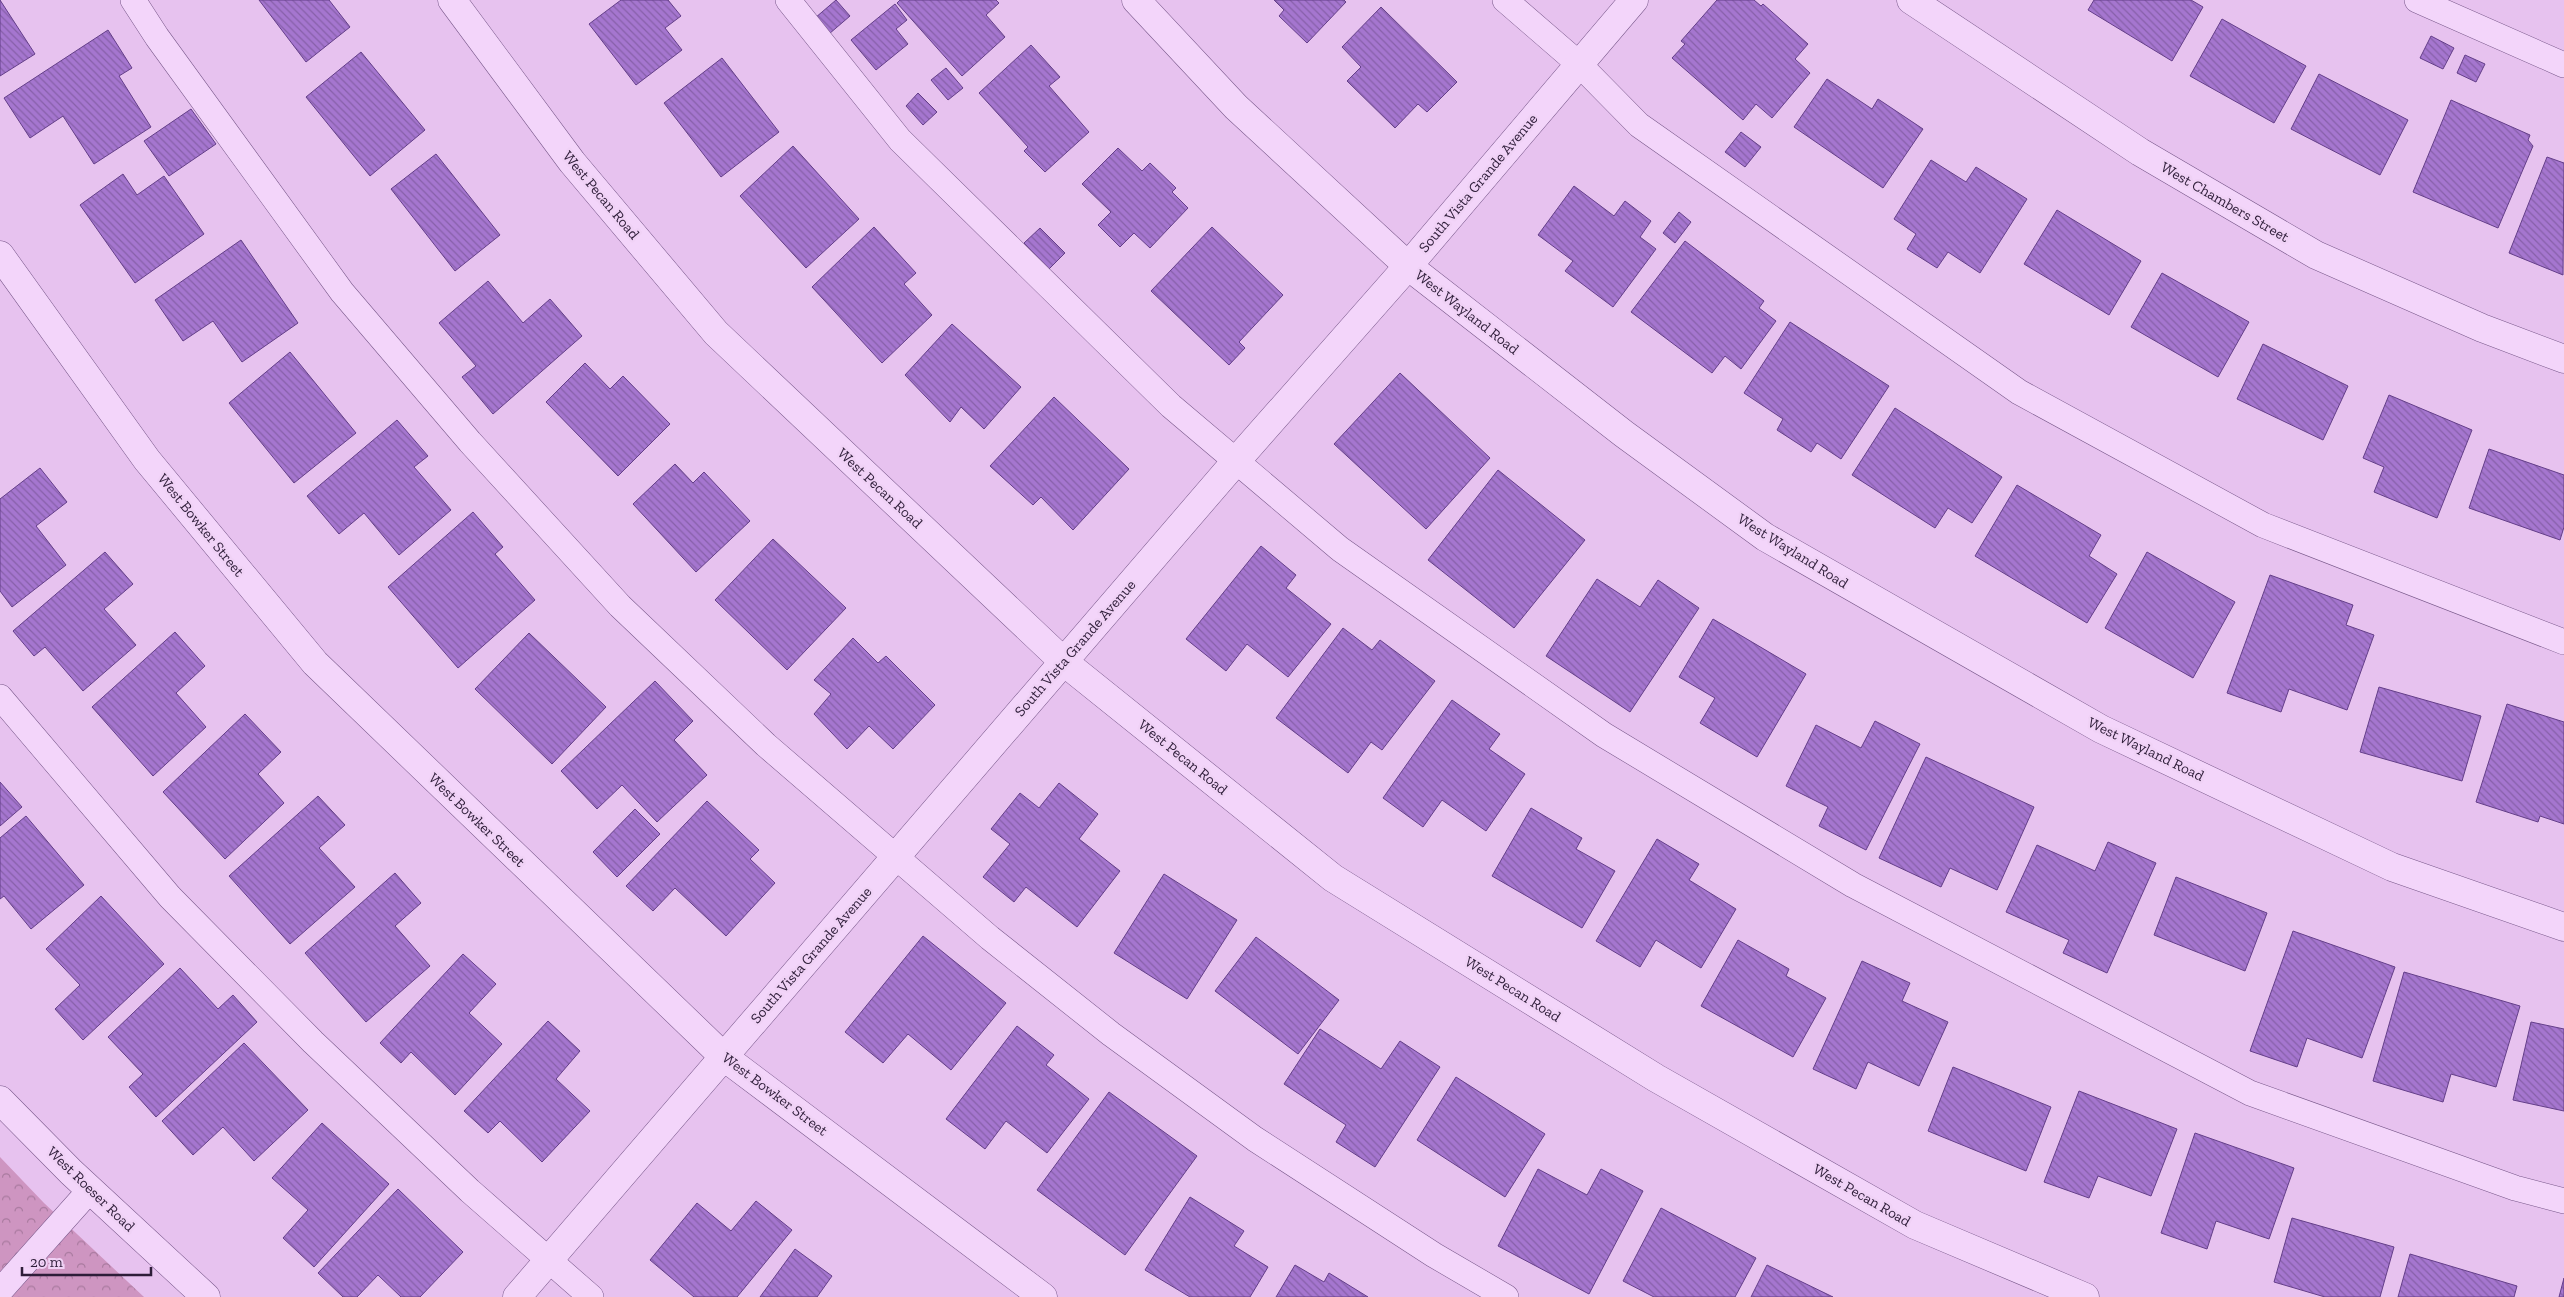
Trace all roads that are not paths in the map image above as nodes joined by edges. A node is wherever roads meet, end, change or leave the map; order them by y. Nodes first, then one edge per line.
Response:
1 (133, 0) edge
2 (452, 0) edge
3 (788, 0) edge
4 (1136, 0) edge
5 (1505, 0) edge
6 (1634, 0) edge
7 (1911, 0) edge
8 (2418, 0) edge
9 (1579, 64) junction
10 (2564, 65) edge
11 (0, 255) edge
12 (1408, 266) junction
13 (2564, 359) edge
14 (1237, 460) junction
15 (2564, 642) edge
16 (1064, 662) junction
17 (0, 697) edge
18 (896, 856) junction
19 (2564, 928) edge
20 (724, 1056) junction
21 (0, 1100) edge
22 (90, 1190) junction
23 (2564, 1201) edge
24 (550, 1259) junction
25 (0, 1290) edge
26 (206, 1297) edge
27 (517, 1297) edge
28 (591, 1297) edge
29 (1043, 1297) edge
30 (1506, 1297) edge
31 (2085, 1297) edge

1 - 18 lane
2 - 16 street, West Pecan Road
3 - 14 lane
4 - 12 street, West Wayland Road
5 - 9 lane
6 - 9 street, South Vista Grande Avenue
7 - 13 street, West Chambers Street
8 - 10 lane
9 - 12 street, South Vista Grande Avenue
9 - 15 lane
11 - 20 street, West Bowker Street
12 - 14 street, South Vista Grande Avenue
12 - 19 street, West Wayland Road
14 - 16 street, South Vista Grande Avenue
14 - 23 lane
16 - 18 street, South Vista Grande Avenue
16 - 31 street, West Pecan Road
17 - 24 lane
18 - 20 street, South Vista Grande Avenue
18 - 30 lane
20 - 24 street, South Vista Grande Avenue
20 - 29 street, West Bowker Street
21 - 22 street, West Roeser Road
22 - 25 lane
22 - 26 street, West Roeser Road
24 - 27 street, South Vista Grande Avenue
24 - 28 lane

